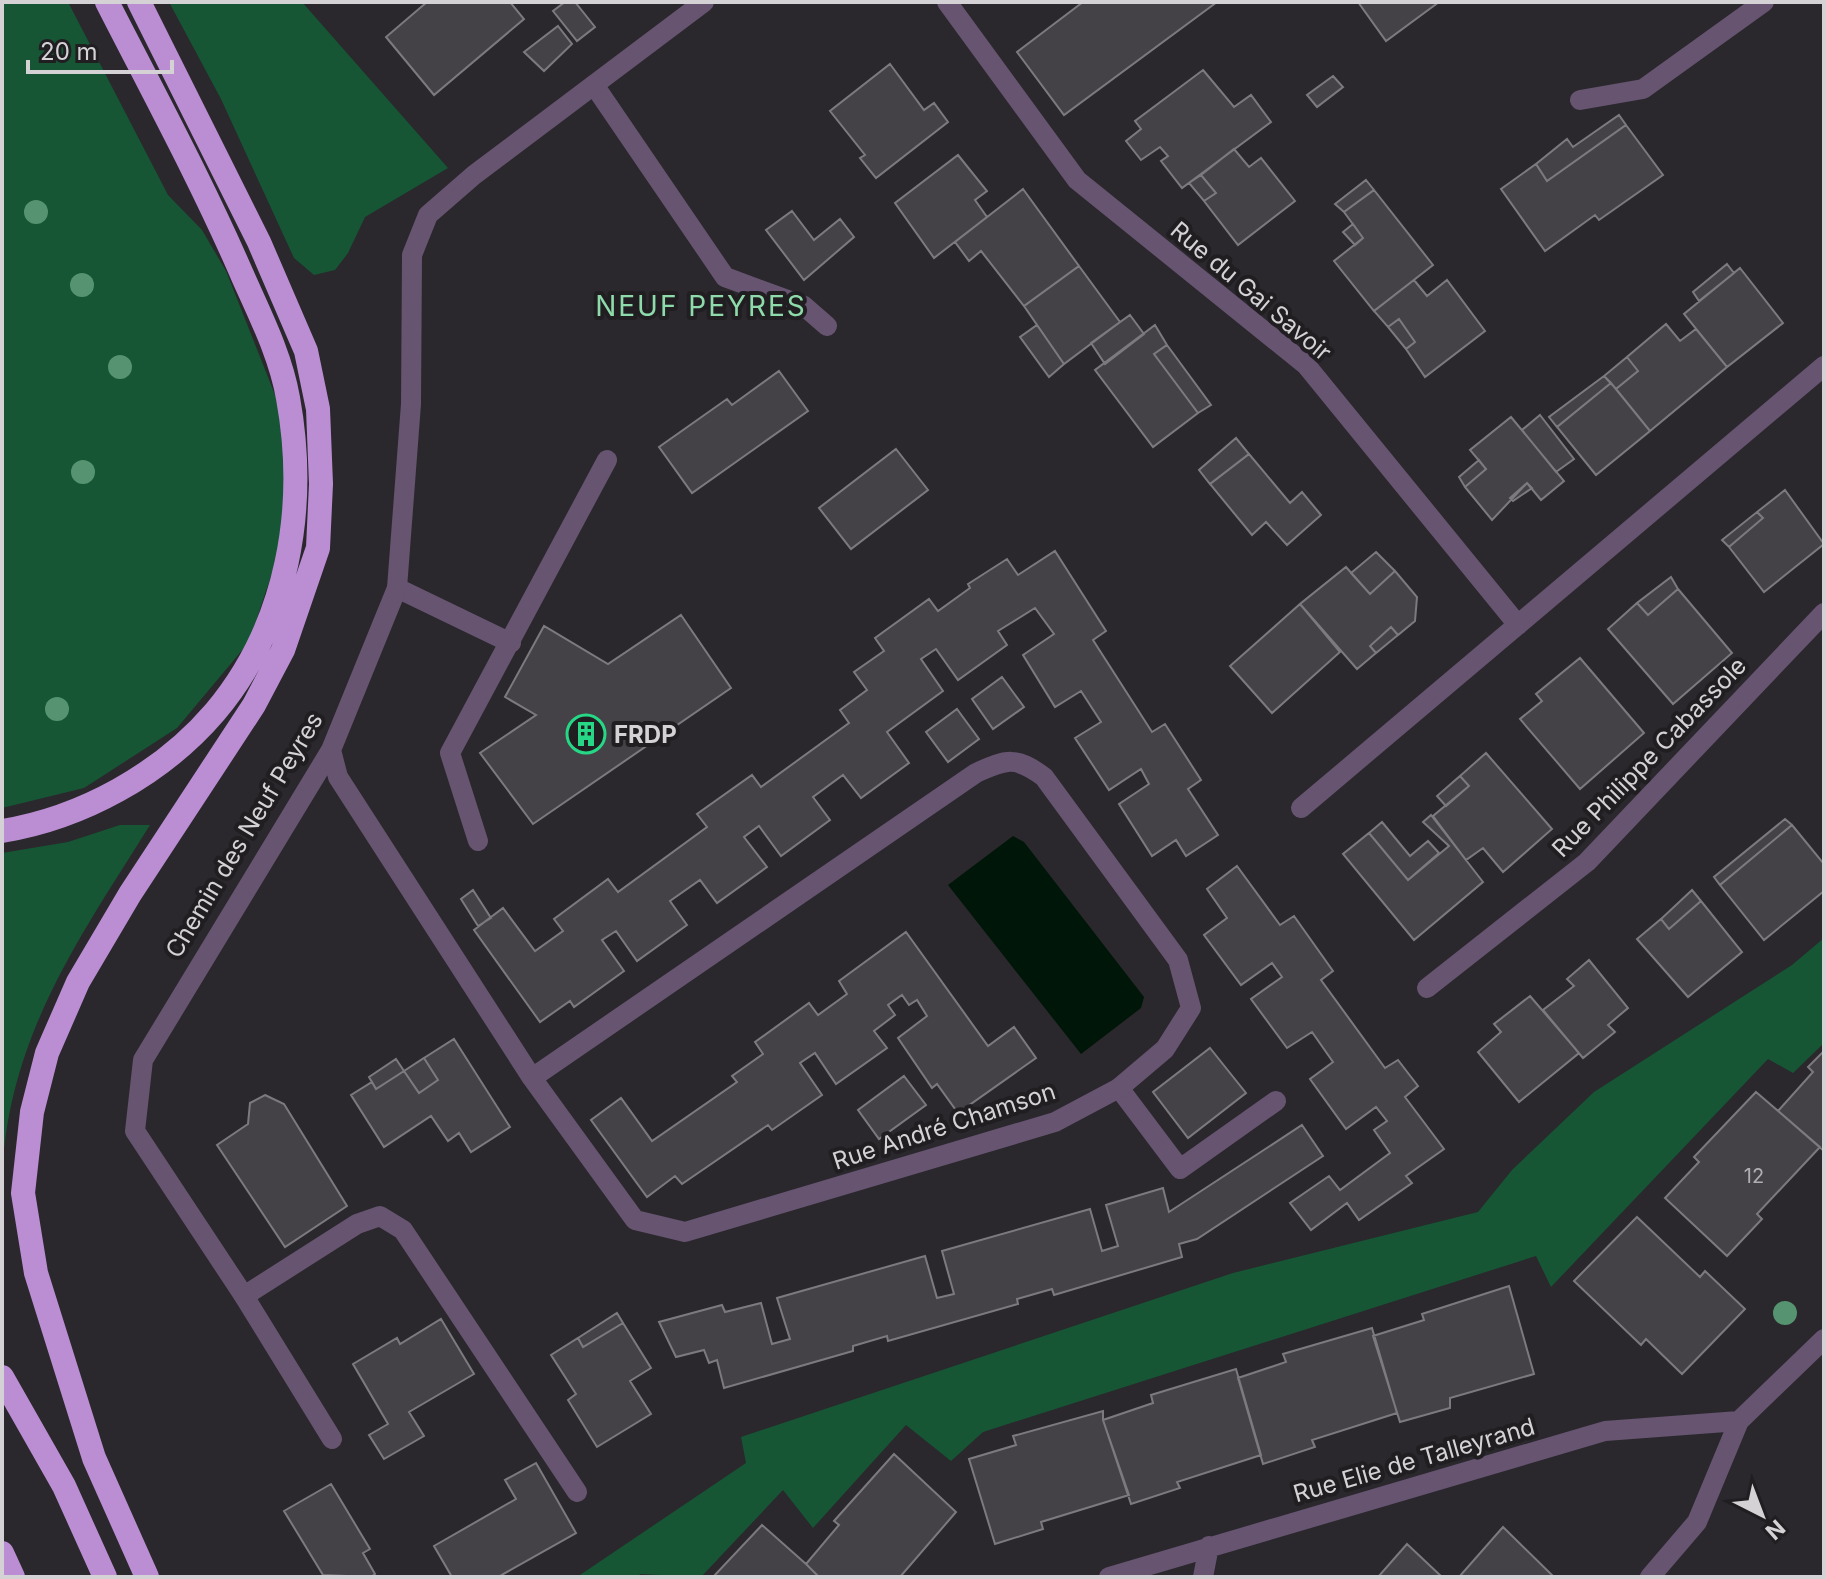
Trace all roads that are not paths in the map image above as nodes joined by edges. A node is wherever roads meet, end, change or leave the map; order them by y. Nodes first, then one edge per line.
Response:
1 (107, 2) edge
2 (139, 2) edge
3 (704, 2) edge
4 (947, 2) edge
5 (1764, 2) edge
6 (594, 85) junction
7 (1580, 100) dead end
8 (827, 326) dead end
9 (1824, 366) edge
10 (607, 460) dead end
11 (397, 588) junction
12 (1824, 613) edge
13 (1518, 625) junction
14 (511, 643) junction
15 (331, 750) junction
16 (1301, 808) dead end
17 (2, 831) edge
18 (478, 841) dead end
19 (1427, 988) dead end
20 (532, 1078) junction
21 (1119, 1088) junction
22 (1276, 1101) dead end
23 (244, 1296) junction
24 (1824, 1339) edge
25 (2, 1377) edge
26 (1739, 1421) junction
27 (332, 1439) dead end
28 (577, 1492) dead end
29 (1209, 1546) junction
30 (2, 1553) edge
31 (13, 1577) edge
32 (105, 1577) edge
33 (147, 1577) edge
34 (1109, 1577) edge
35 (1203, 1577) edge
36 (1650, 1577) edge

1 - 17 highway
2 - 33 highway
3 - 6 street, Chemin des Neuf Peyres
4 - 13 street, Rue du Gai Savoir
5 - 7 street
6 - 8 street
6 - 11 street, Chemin des Neuf Peyres
9 - 13 street
10 - 14 street
11 - 14 street
11 - 15 street, Chemin des Neuf Peyres
12 - 19 street, Rue Philippe Cabassole
13 - 16 street
14 - 18 street
15 - 20 street, Rue André Chamson
15 - 23 street, Chemin des Neuf Peyres
20 - 21 street, Rue André Chamson
20 - 21 street, Rue André Chamson
21 - 22 street
23 - 27 street, Chemin des Neuf Peyres
23 - 28 street
24 - 26 street
25 - 32 highway
26 - 29 street, Rue Elie de Talleyrand
26 - 36 street
29 - 34 street, Rue Elie de Talleyrand
29 - 35 street
30 - 31 highway

